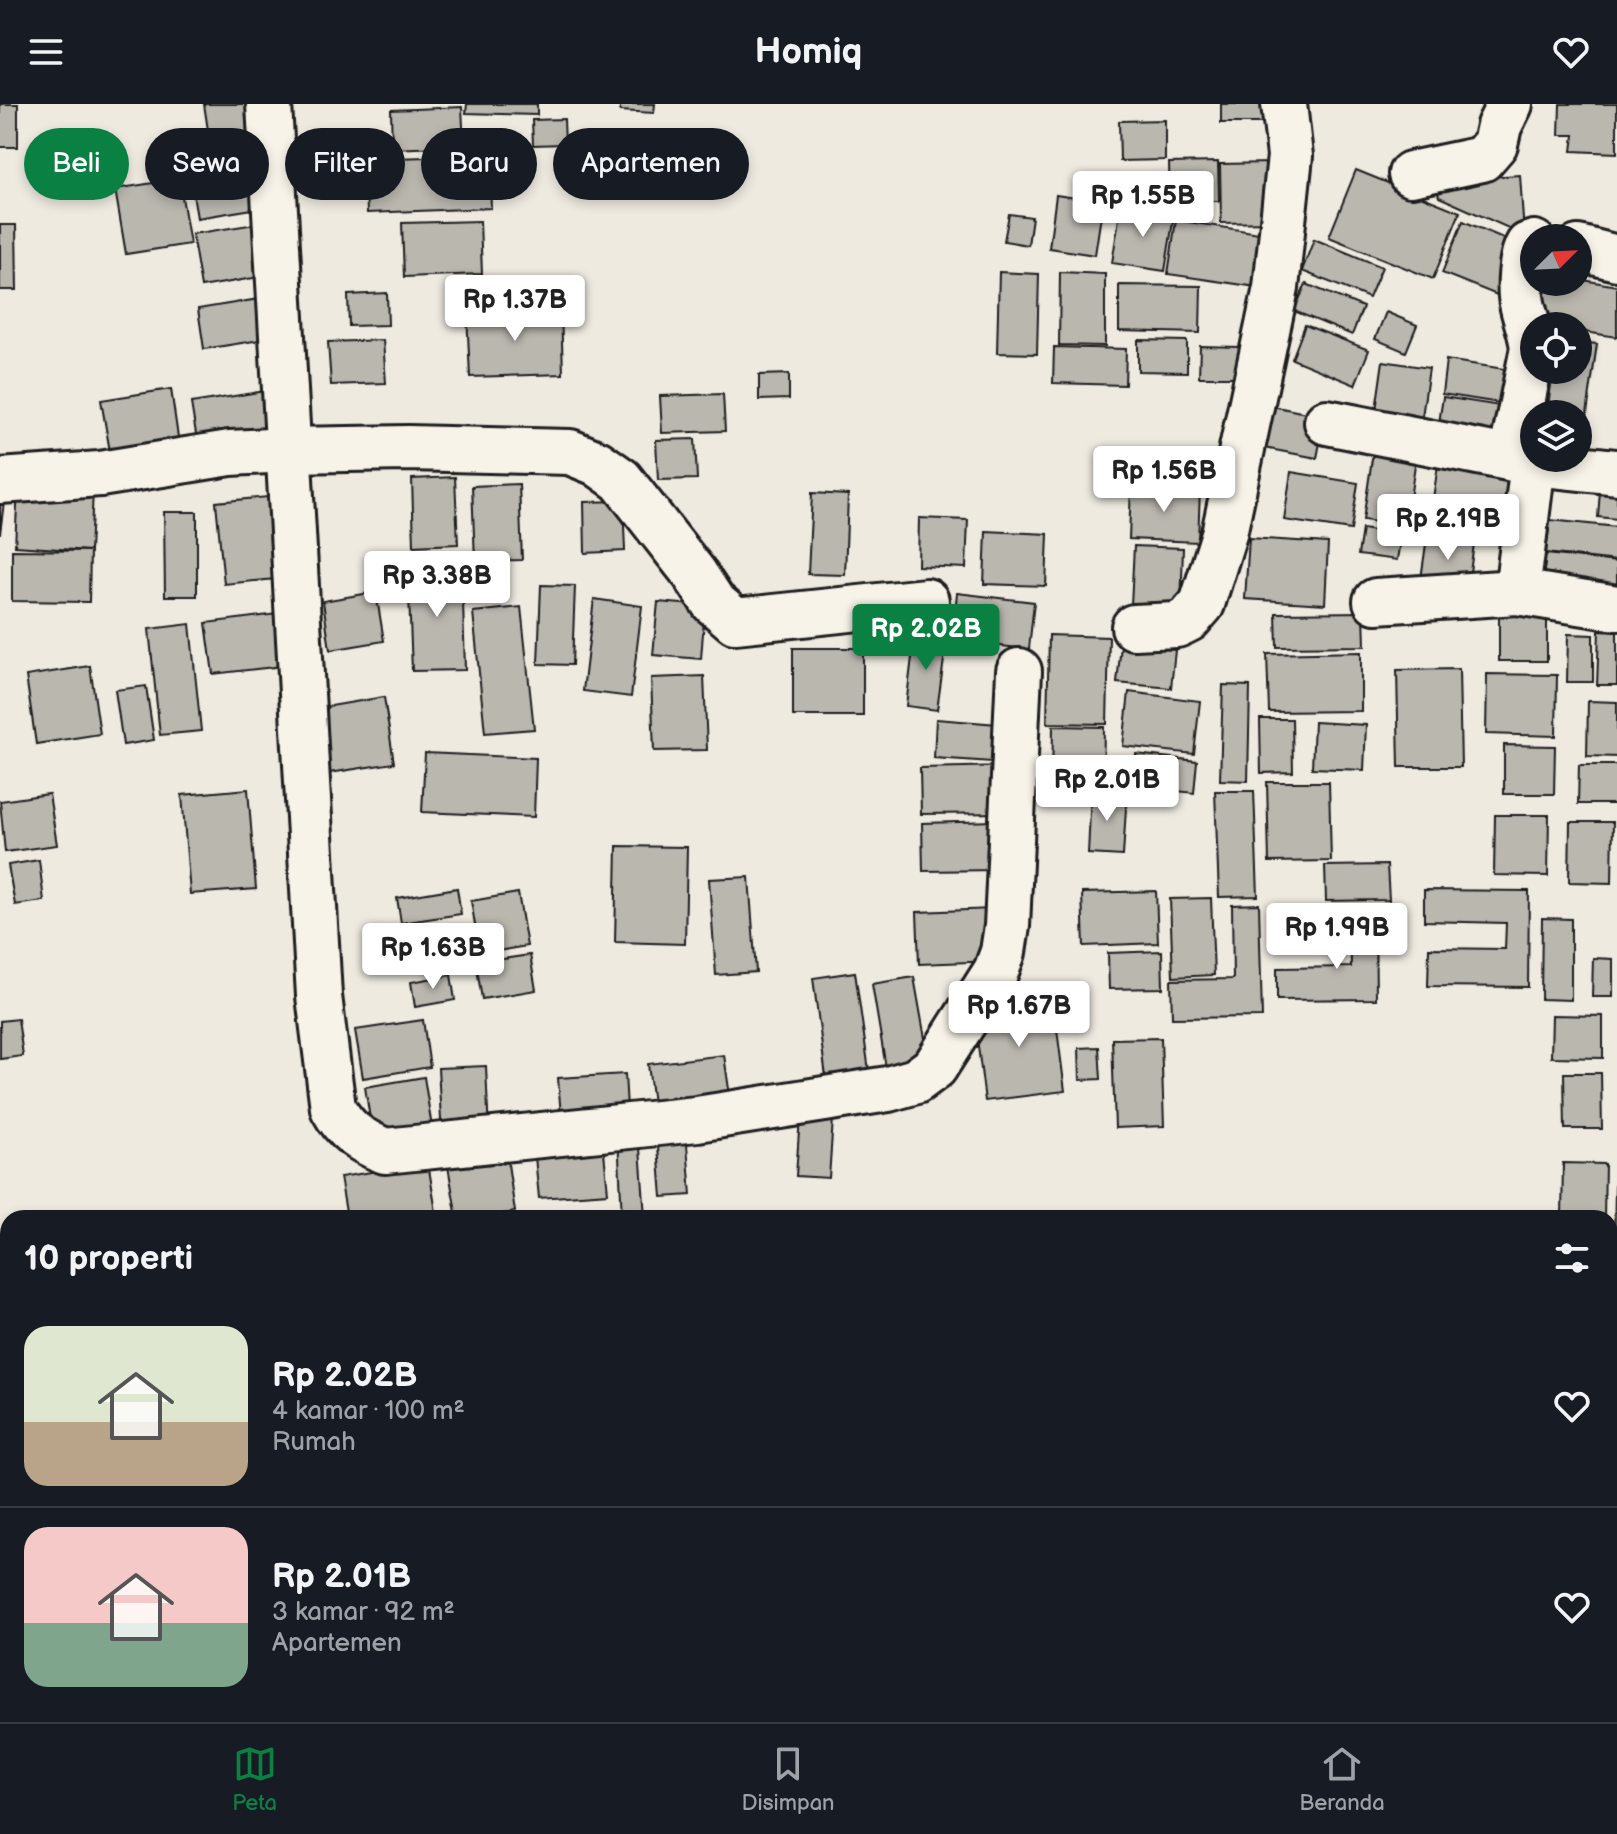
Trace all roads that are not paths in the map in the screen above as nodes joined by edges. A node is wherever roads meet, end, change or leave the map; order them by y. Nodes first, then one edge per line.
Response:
1 (269, 104) edge
2 (1284, 104) edge
3 (1510, 104) edge
4 (1411, 174) dead end
5 (1592, 252) edge
6 (1617, 258) edge
7 (1521, 296) edge
8 (1528, 400) edge
9 (1327, 422) dead end
10 (288, 450) junction
11 (1520, 460) edge
12 (1592, 469) edge
13 (1522, 472) edge
14 (1617, 472) edge
15 (0, 481) edge
16 (1517, 592) junction
17 (926, 601) dead end
18 (1376, 601) dead end
19 (1617, 608) edge
20 (1134, 627) dead end
21 (1019, 671) dead end

1 - 10 street
2 - 20 street
3 - 4 street
5 - 6 street
7 - 8 street
9 - 11 street
10 - 15 street
10 - 17 street
10 - 21 street
12 - 14 street
13 - 16 street
16 - 18 street
16 - 19 street

